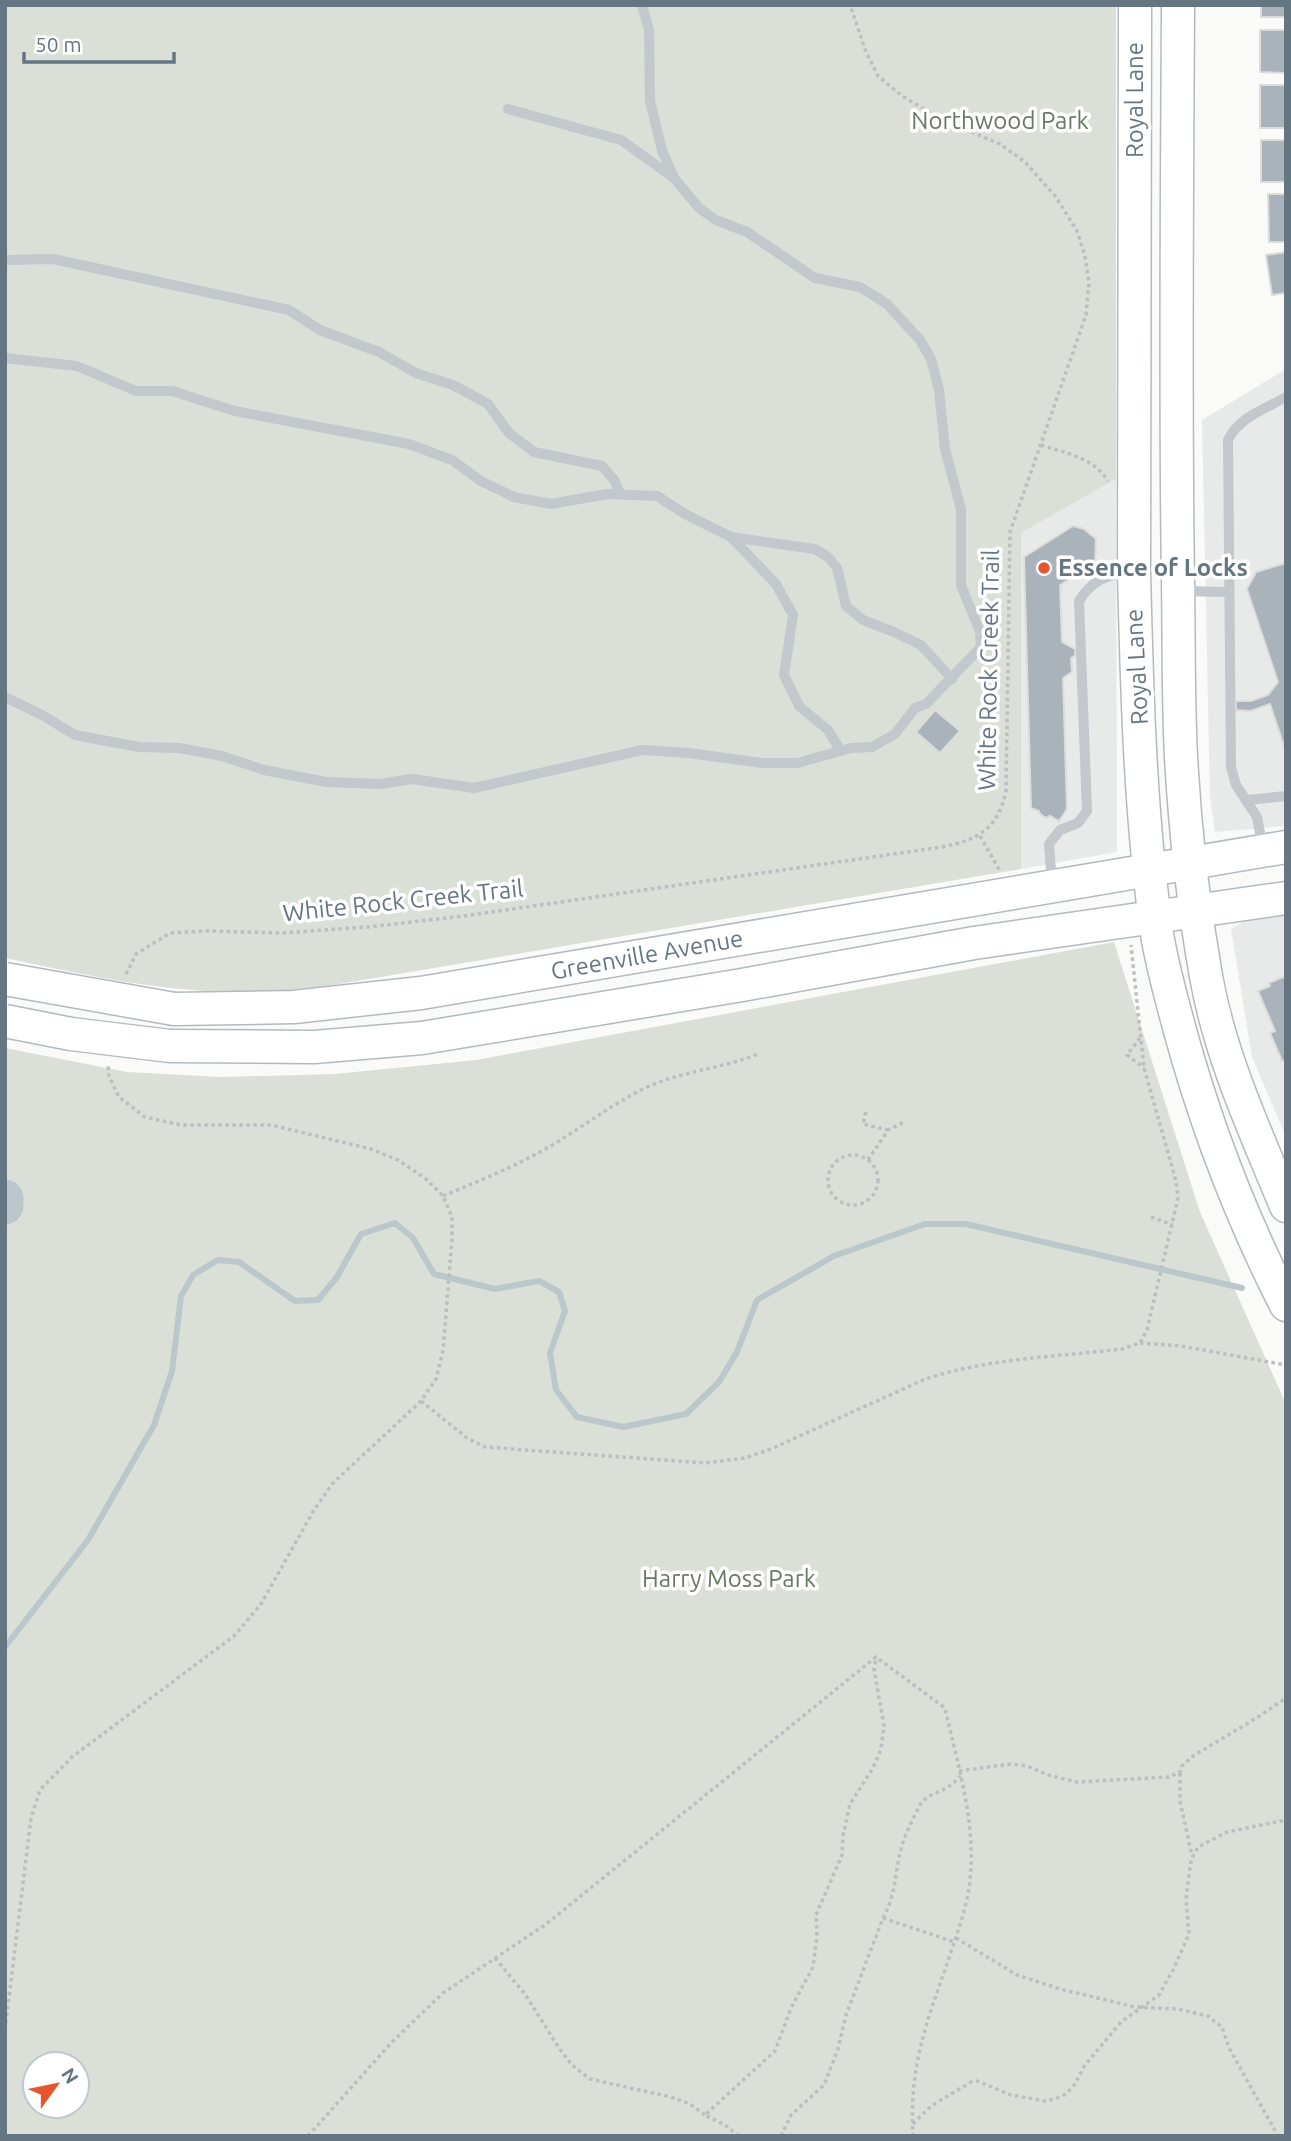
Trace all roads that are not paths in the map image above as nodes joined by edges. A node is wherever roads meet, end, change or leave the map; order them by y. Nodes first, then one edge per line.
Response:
1 (642, 5) edge
2 (1135, 5) edge
3 (1178, 5) edge
4 (508, 110) dead end
5 (674, 178) junction
6 (5, 260) edge
7 (5, 358) edge
8 (1286, 397) edge
9 (620, 494) junction
10 (731, 537) junction
11 (1134, 573) junction
12 (1179, 591) junction
13 (1228, 592) junction
14 (952, 679) junction
15 (5, 697) edge
16 (841, 751) junction
17 (1286, 796) edge
18 (1247, 800) junction
19 (1275, 849) edge
20 (1189, 864) junction
21 (1150, 869) junction
22 (1052, 886) junction
23 (1286, 898) edge
24 (1196, 910) junction
25 (1156, 916) junction
26 (736, 940) junction
27 (5, 979) edge
28 (742, 985) junction
29 (5, 1021) edge
30 (1286, 1206) edge
31 (1282, 1288) edge

1 - 5 lane
2 - 11 main road, Royal Lane
3 - 12 main road, Royal Lane
4 - 5 lane
5 - 14 lane
6 - 9 lane
7 - 9 lane
8 - 13 lane
9 - 10 lane
10 - 14 lane
10 - 16 lane
11 - 21 main road, Royal Lane
11 - 22 lane
12 - 13 lane
12 - 20 main road, Royal Lane
13 - 18 lane
14 - 16 lane
15 - 16 lane
17 - 18 lane
18 - 19 lane
19 - 20 main road, Greenville Avenue
20 - 21 main road, Greenville Avenue
20 - 24 main road, Royal Lane
21 - 22 main road, Greenville Avenue
21 - 25 main road, Royal Lane
22 - 26 main road, Greenville Avenue
23 - 24 main road, Greenville Avenue
24 - 25 main road, Greenville Avenue
24 - 30 main road, Royal Lane
25 - 28 main road, Greenville Avenue
25 - 31 main road, Royal Lane
26 - 27 main road, Greenville Avenue, bridge
26 - 28 main road
28 - 29 main road, Greenville Avenue, bridge

